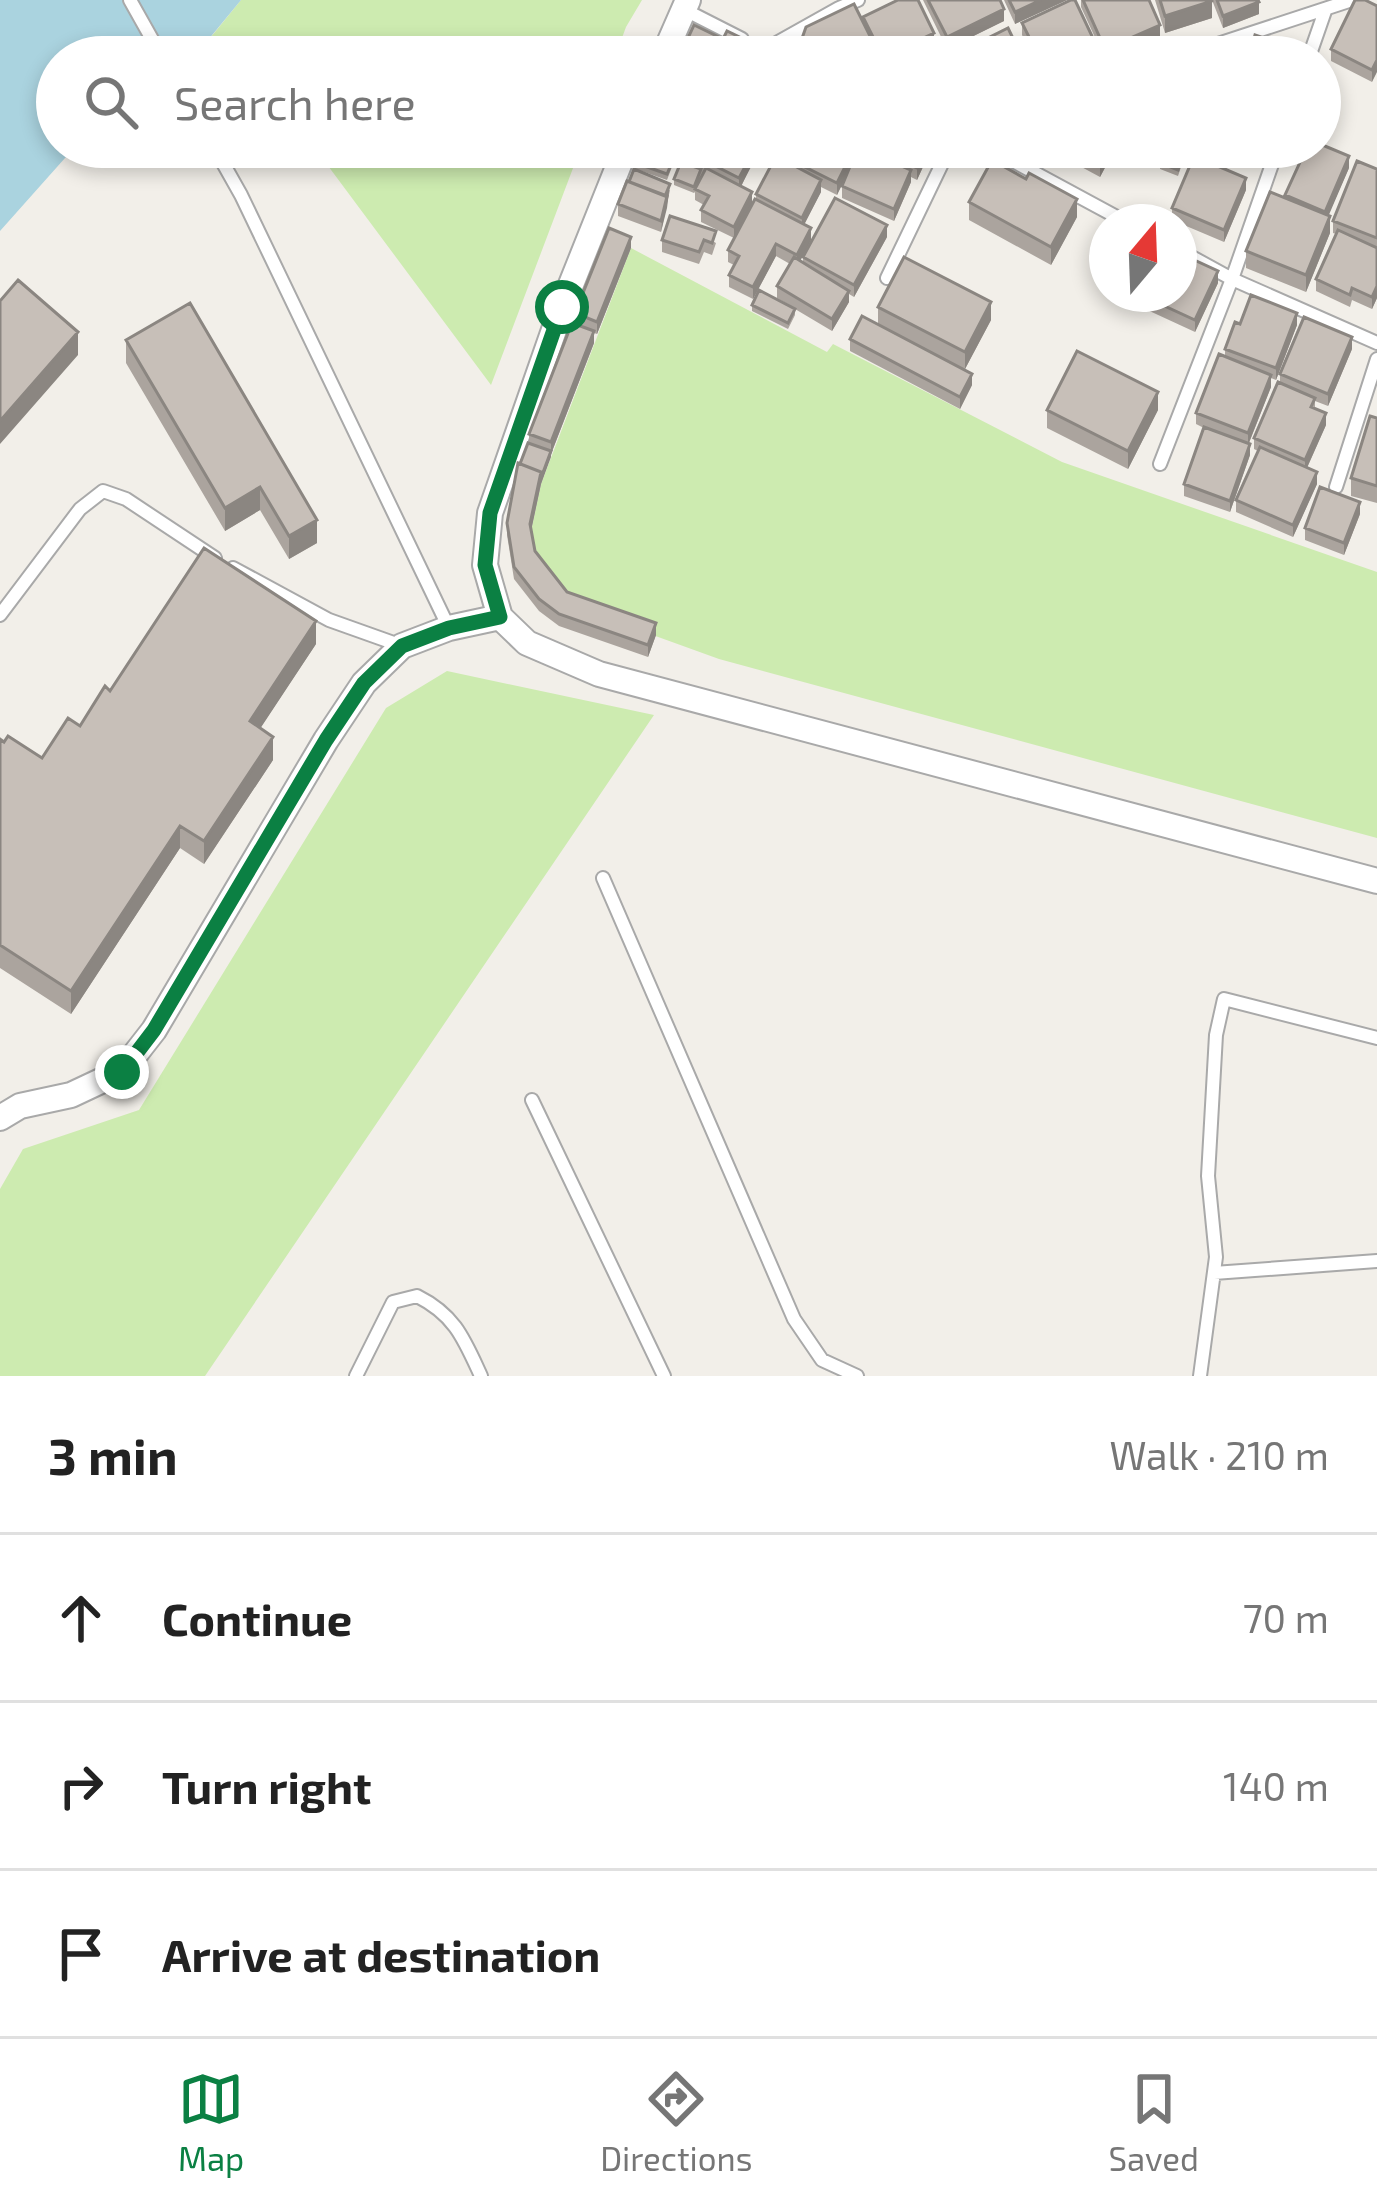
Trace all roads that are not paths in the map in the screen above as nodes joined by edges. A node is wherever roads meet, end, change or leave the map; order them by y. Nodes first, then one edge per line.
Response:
1 (130, 0) edge
2 (858, 0) edge
3 (1352, 0) edge
4 (685, 4) edge
5 (1325, 10) junction
6 (150, 36) edge
7 (672, 36) edge
8 (740, 36) edge
9 (789, 36) edge
10 (1244, 36) edge
11 (1316, 36) edge
12 (226, 168) edge
13 (618, 168) edge
14 (940, 168) edge
15 (1030, 168) edge
16 (1271, 168) edge
17 (1094, 204) edge
18 (1197, 260) edge
19 (887, 278) edge
20 (1232, 279) junction
21 (1377, 343) edge
22 (1377, 359) edge
23 (1160, 464) dead end
24 (1336, 487) edge
25 (0, 615) edge
26 (500, 617) junction
27 (449, 628) junction
28 (402, 646) junction
29 (603, 878) dead end
30 (1377, 881) edge
31 (1377, 1038) edge
32 (532, 1100) dead end
33 (0, 1118) edge
34 (1377, 1261) edge
35 (1214, 1274) junction
36 (356, 1376) edge
37 (481, 1376) edge
38 (664, 1376) edge
39 (857, 1376) edge
40 (1200, 1376) edge

1 - 6 lane
2 - 9 lane
3 - 5 lane
4 - 7 street
4 - 8 lane
5 - 10 lane
5 - 11 lane
12 - 27 lane
13 - 26 street
14 - 19 lane
15 - 17 lane
16 - 20 lane
18 - 20 lane
20 - 21 lane
20 - 23 lane
22 - 24 lane
25 - 28 lane
26 - 27 street
26 - 30 street
27 - 28 street
28 - 33 street
29 - 39 lane
31 - 35 lane
32 - 38 lane
34 - 35 lane
35 - 40 lane
36 - 37 lane

